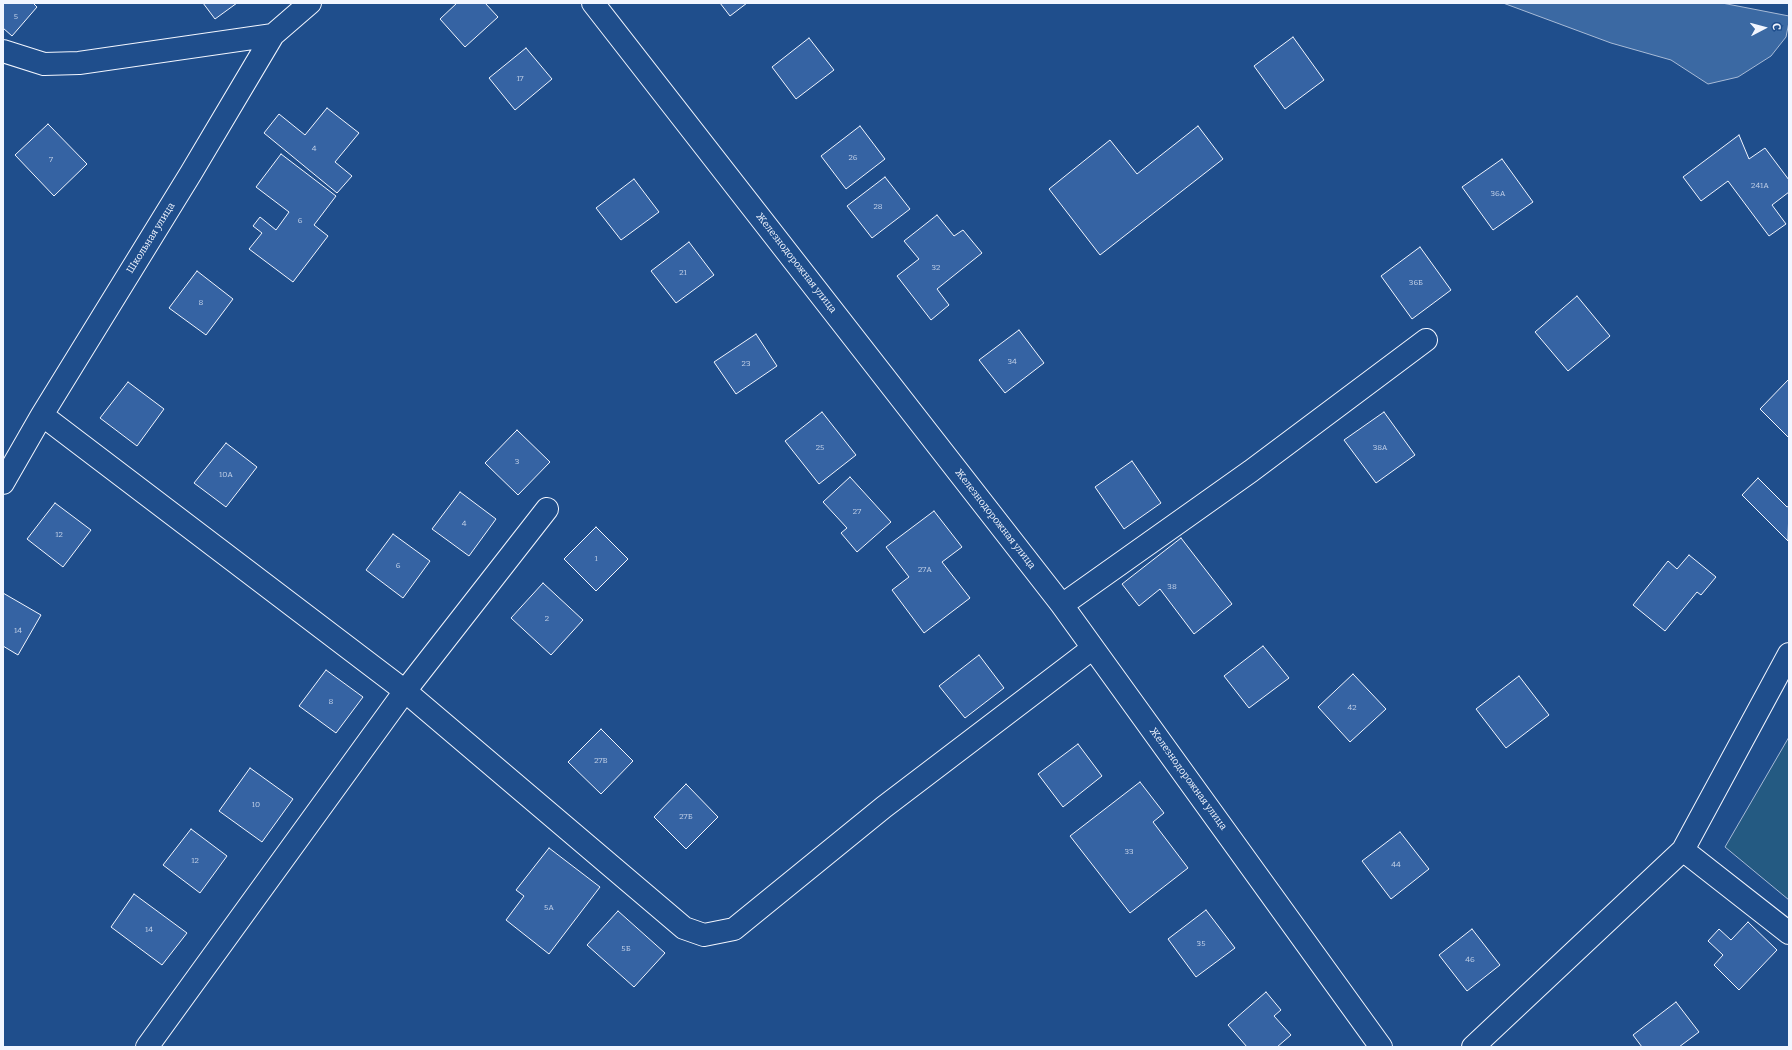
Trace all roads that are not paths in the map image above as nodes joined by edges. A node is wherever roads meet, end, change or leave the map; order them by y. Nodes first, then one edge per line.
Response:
1 (310, 3) edge
2 (593, 3) edge
3 (273, 35) junction
4 (3, 51) edge
5 (1426, 340) dead end
6 (42, 415) junction
7 (3, 483) edge
8 (547, 509) dead end
9 (1062, 605) junction
10 (1093, 648) junction
11 (1789, 654) edge
12 (405, 691) junction
13 (1683, 850) junction
14 (1789, 933) edge
15 (147, 1047) edge
16 (1381, 1047) edge
17 (1473, 1047) edge

1 - 3 street, Школьная улица
2 - 9 street, Железнодорожная улица
3 - 4 street
3 - 6 street, Школьная улица
5 - 9 street
6 - 7 street, Школьная улица
6 - 12 street
8 - 12 street
9 - 10 street, Железнодорожная улица
10 - 12 street
10 - 16 street, Железнодорожная улица
11 - 13 street
12 - 15 street
13 - 14 street
13 - 17 street

